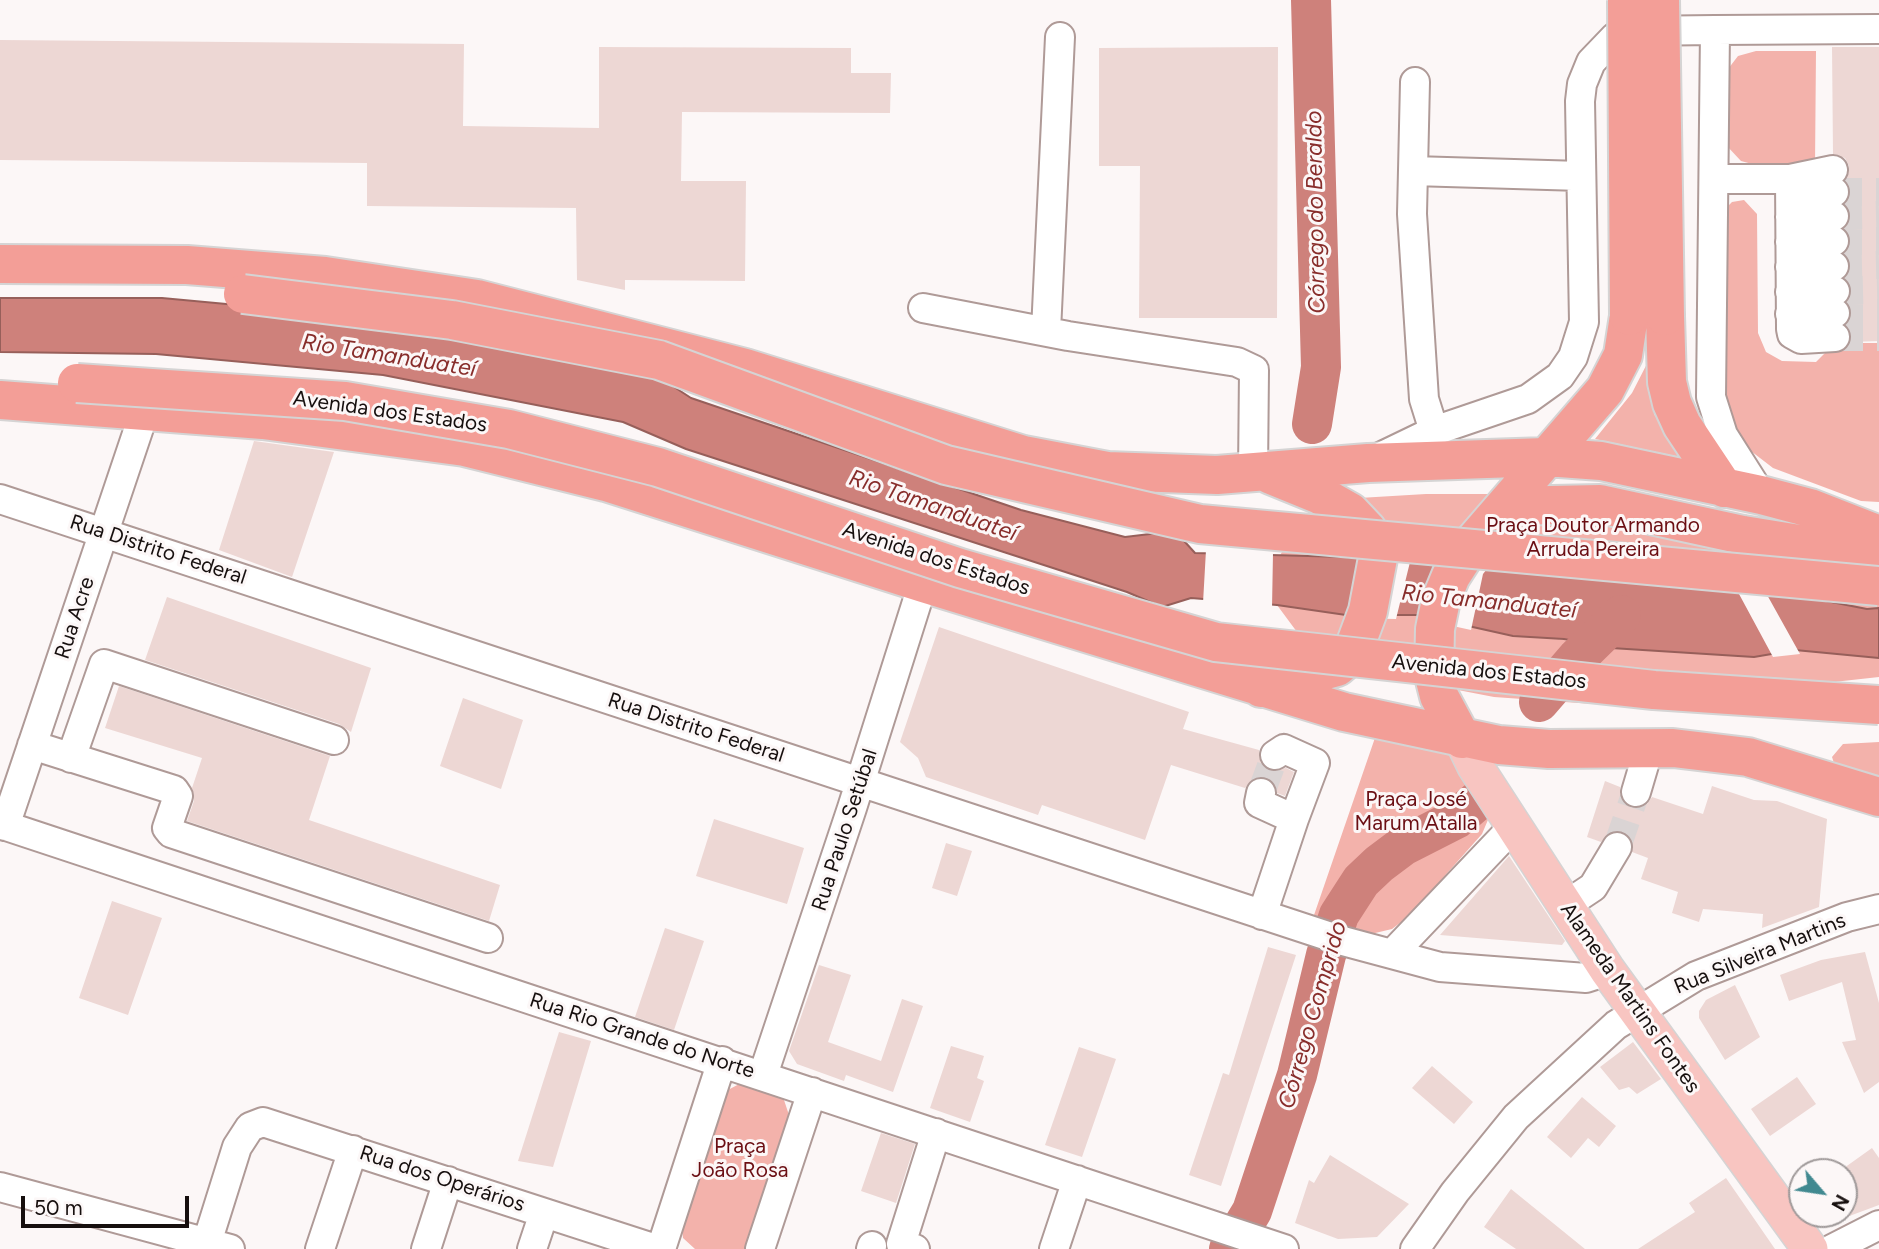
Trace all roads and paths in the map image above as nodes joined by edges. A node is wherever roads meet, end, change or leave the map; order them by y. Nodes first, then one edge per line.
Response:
1 (1627, 0) edge
2 (1660, 0) edge
3 (1879, 29) edge
4 (1715, 30) junction
5 (1060, 37) dead end
6 (1415, 82) dead end
7 (1413, 171) junction
8 (1581, 176) junction
9 (1714, 179) junction
10 (1790, 243) junction
11 (1832, 263) junction
12 (0, 264) edge
13 (114, 266) junction
14 (923, 308) dead end
15 (1647, 316) junction
16 (1046, 331) junction
17 (0, 384) edge
18 (0, 400) edge
19 (145, 410) junction
20 (1434, 431) junction
21 (1546, 457) junction
22 (1368, 463) junction
23 (1260, 473) junction
24 (1724, 488) junction
25 (1761, 495) junction
26 (0, 499) edge
27 (1505, 506) junction
28 (103, 532) junction
29 (1874, 533) edge
30 (923, 583) junction
31 (1879, 586) edge
32 (1261, 688) junction
33 (1439, 696) junction
34 (1879, 705) edge
35 (1462, 739) junction
36 (334, 740) dead end
37 (32, 745) junction
38 (1661, 748) junction
39 (1549, 749) junction
40 (1275, 755) dead end
41 (71, 758) junction
42 (860, 783) junction
43 (1636, 792) tunnel mouth
44 (1261, 793) dead end
45 (1879, 797) edge
46 (1294, 820) junction
47 (3, 825) edge
48 (1514, 826) junction
49 (1617, 847) tunnel mouth
50 (1566, 905) junction
51 (1879, 909) edge
52 (1262, 915) junction
53 (488, 938) dead end
54 (1394, 953) junction
55 (1608, 971) junction
56 (1636, 1012) junction
57 (722, 1061) junction
58 (763, 1075) junction
59 (812, 1092) junction
60 (936, 1133) junction
61 (353, 1150) junction
62 (1077, 1180) junction
63 (448, 1181) junction
64 (0, 1187) edge
65 (544, 1213) junction
66 (1879, 1225) edge
67 (214, 1247) edge
68 (908, 1247) edge
69 (650, 1248) edge
70 (320, 1249) edge
71 (426, 1249) edge
72 (533, 1249) edge
73 (760, 1249) edge
74 (1054, 1249) edge
75 (1284, 1249) edge
76 (1415, 1249) edge
77 (1810, 1249) edge
78 (1832, 1249) edge

1 - 15 highway, bridge
2 - 15 highway, bridge
3 - 4 street
4 - 8 street
4 - 9 street
5 - 16 street
6 - 7 street
7 - 8 street
7 - 20 street
8 - 20 street
9 - 10 street
9 - 25 street
10 - 11 street
10 - 11 street
10 - 11 street
10 - 11 street
12 - 13 highway
13 - 23 highway
13 - 31 highway, bridge
14 - 16 street
15 - 21 highway
15 - 24 highway
16 - 23 street
17 - 34 highway, Avenida dos Estados, bridge
18 - 19 highway, Avenida dos Estados
19 - 28 street, Rua Acre
19 - 30 highway, Avenida dos Estados
20 - 22 street
21 - 22 highway
21 - 24 highway
21 - 27 highway
22 - 23 highway
23 - 32 highway
24 - 25 highway
25 - 29 highway
26 - 28 street, Rua Distrito Federal
27 - 29 highway
27 - 33 highway
28 - 37 street, Rua Acre
28 - 42 street, Rua Distrito Federal
30 - 32 highway, Avenida dos Estados
30 - 42 street, Rua Paulo Setúbal
32 - 35 highway, Avenida dos Estados
33 - 35 highway
33 - 39 highway
35 - 39 highway, Avenida dos Estados
35 - 48 main road, Alameda Martins Fontes
36 - 41 street
37 - 41 street
37 - 47 street, Rua Acre
38 - 39 highway, Avenida dos Estados
38 - 43 street
38 - 45 highway, Avenida dos Estados
40 - 46 street
41 - 53 street
42 - 52 street, Rua Distrito Federal
42 - 58 street, Rua Paulo Setúbal
44 - 46 street
46 - 52 street
47 - 57 street, Rua Rio Grande do Norte
48 - 50 main road, Alameda Martins Fontes
48 - 54 street
49 - 50 street
50 - 55 main road, Alameda Martins Fontes
51 - 56 street, Rua Silveira Martins
52 - 54 street, Rua Distrito Federal
54 - 55 street, Rua Distrito Federal
55 - 56 main road, Alameda Martins Fontes
56 - 76 street, Rua Silveira Martins
56 - 77 main road, Alameda Martins Fontes
57 - 58 street, Rua Rio Grande do Norte
57 - 69 street
58 - 59 street, Rua Rio Grande do Norte
59 - 60 street, Rua Rio Grande do Norte
59 - 73 street
60 - 62 street, Rua Rio Grande do Norte
60 - 68 street
61 - 63 street, Rua dos Operários
61 - 67 street, Rua dos Operários
61 - 70 street
62 - 74 street
62 - 75 street, Rua Rio Grande do Norte
63 - 65 street, Rua dos Operários
63 - 71 street
64 - 67 street
65 - 69 street, Rua dos Operários
65 - 72 street
66 - 78 street

